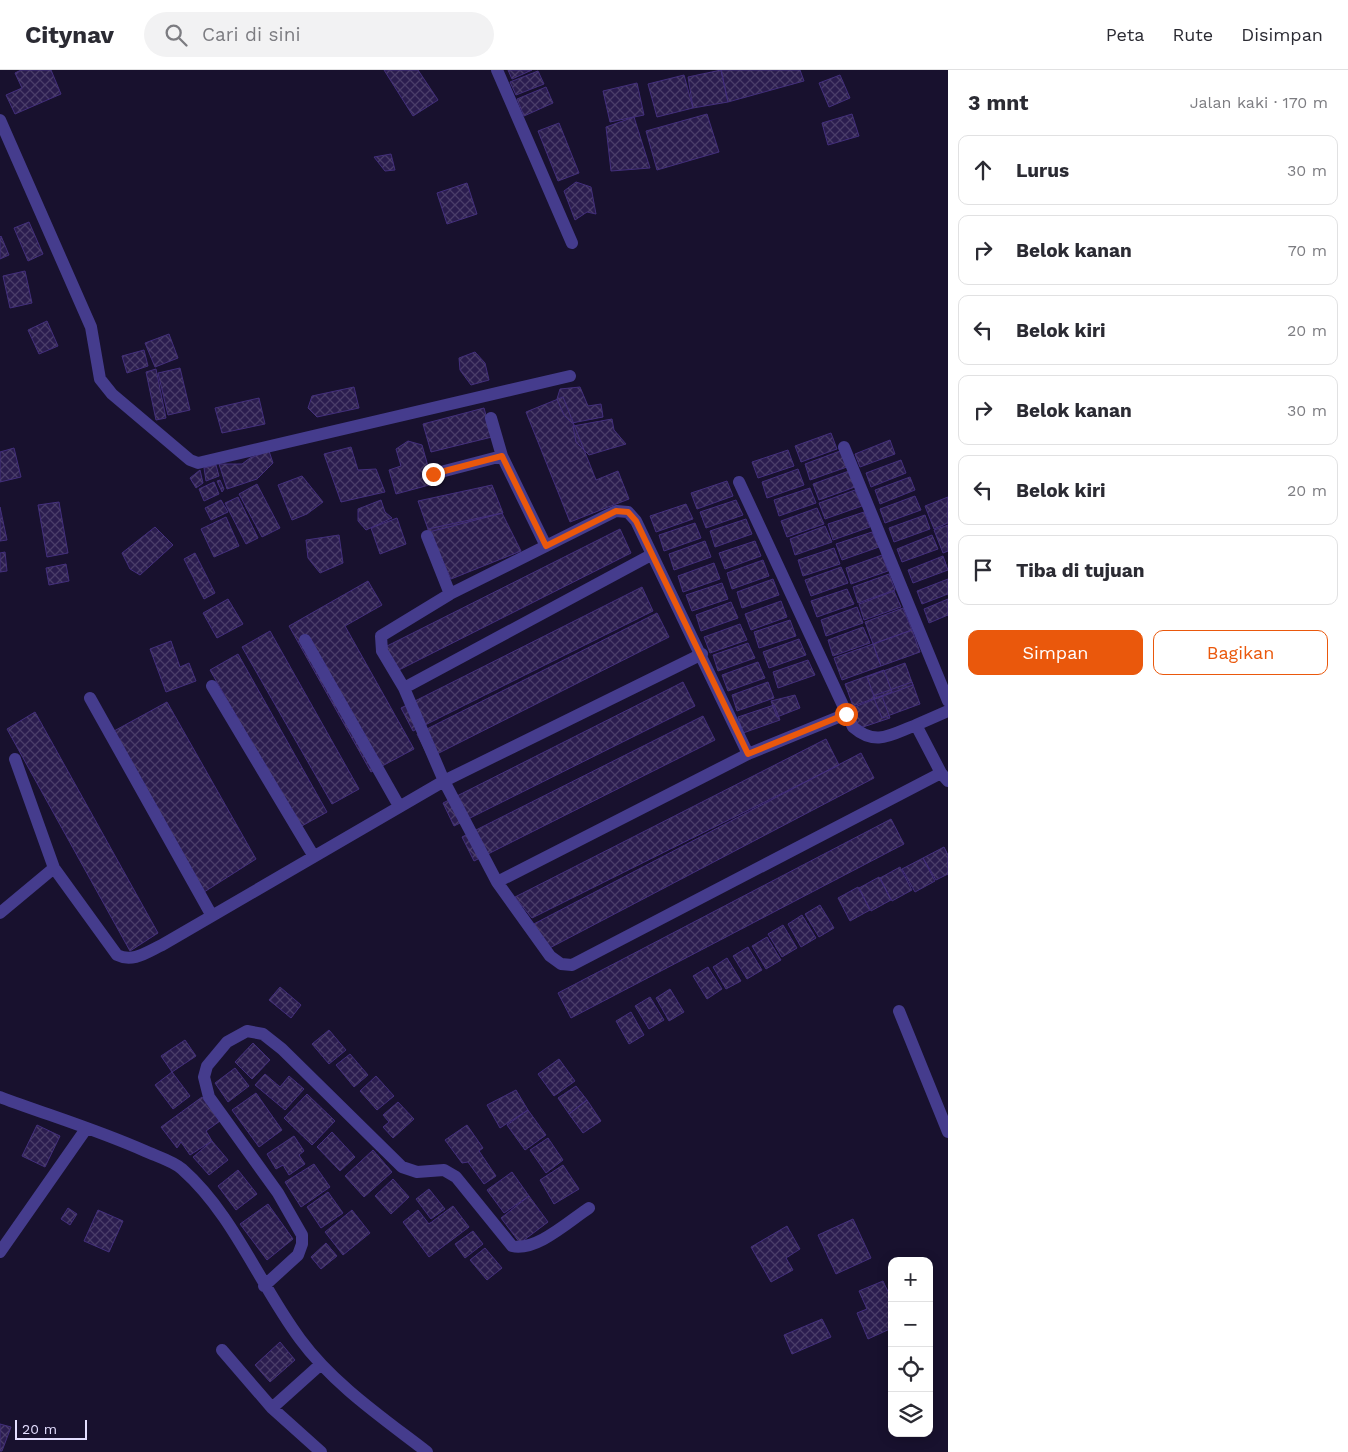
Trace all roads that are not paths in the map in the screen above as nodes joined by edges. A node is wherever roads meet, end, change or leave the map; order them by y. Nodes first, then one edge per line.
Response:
1 (497, 70) edge
2 (0, 120) edge
3 (572, 243) dead end
4 (570, 376) dead end
5 (491, 418) dead end
6 (844, 448) dead end
7 (502, 456) junction
8 (433, 474) dead end
9 (739, 482) dead end
10 (426, 536) dead end
11 (546, 546) junction
12 (652, 555) junction
13 (450, 594) junction
14 (305, 640) dead end
15 (702, 654) junction
16 (212, 686) dead end
17 (404, 688) junction
18 (90, 698) dead end
19 (948, 701) edge
20 (948, 711) edge
21 (846, 714) junction
22 (916, 725) junction
23 (748, 754) junction
24 (15, 759) dead end
25 (945, 777) edge
26 (444, 781) junction
27 (399, 806) junction
28 (313, 856) junction
29 (54, 868) junction
30 (497, 882) junction
31 (0, 914) edge
32 (212, 916) junction
33 (899, 1010) dead end
34 (0, 1097) edge
35 (86, 1129) junction
36 (948, 1132) edge
37 (589, 1208) dead end
38 (0, 1252) edge
39 (264, 1286) junction
40 (222, 1350) dead end
41 (321, 1364) junction
42 (272, 1408) junction
43 (321, 1452) edge
44 (427, 1452) edge

1 - 3 street
2 - 4 street
5 - 7 street
6 - 19 street
7 - 8 street
7 - 11 street
9 - 21 street
10 - 13 street
11 - 12 street
11 - 13 street
12 - 15 street
12 - 17 street
13 - 17 street
14 - 27 street
15 - 23 street
15 - 26 street
16 - 28 street
17 - 26 street
18 - 32 street
20 - 22 street
21 - 22 street
21 - 23 street
22 - 25 street
23 - 30 street
24 - 29 street
25 - 30 street
26 - 27 street
26 - 30 street
27 - 28 street
28 - 32 street
29 - 31 street
29 - 32 street
33 - 36 street
34 - 35 street
35 - 38 street
35 - 39 street
37 - 39 street
39 - 41 street
40 - 42 street
41 - 42 street
41 - 44 street
42 - 43 street

